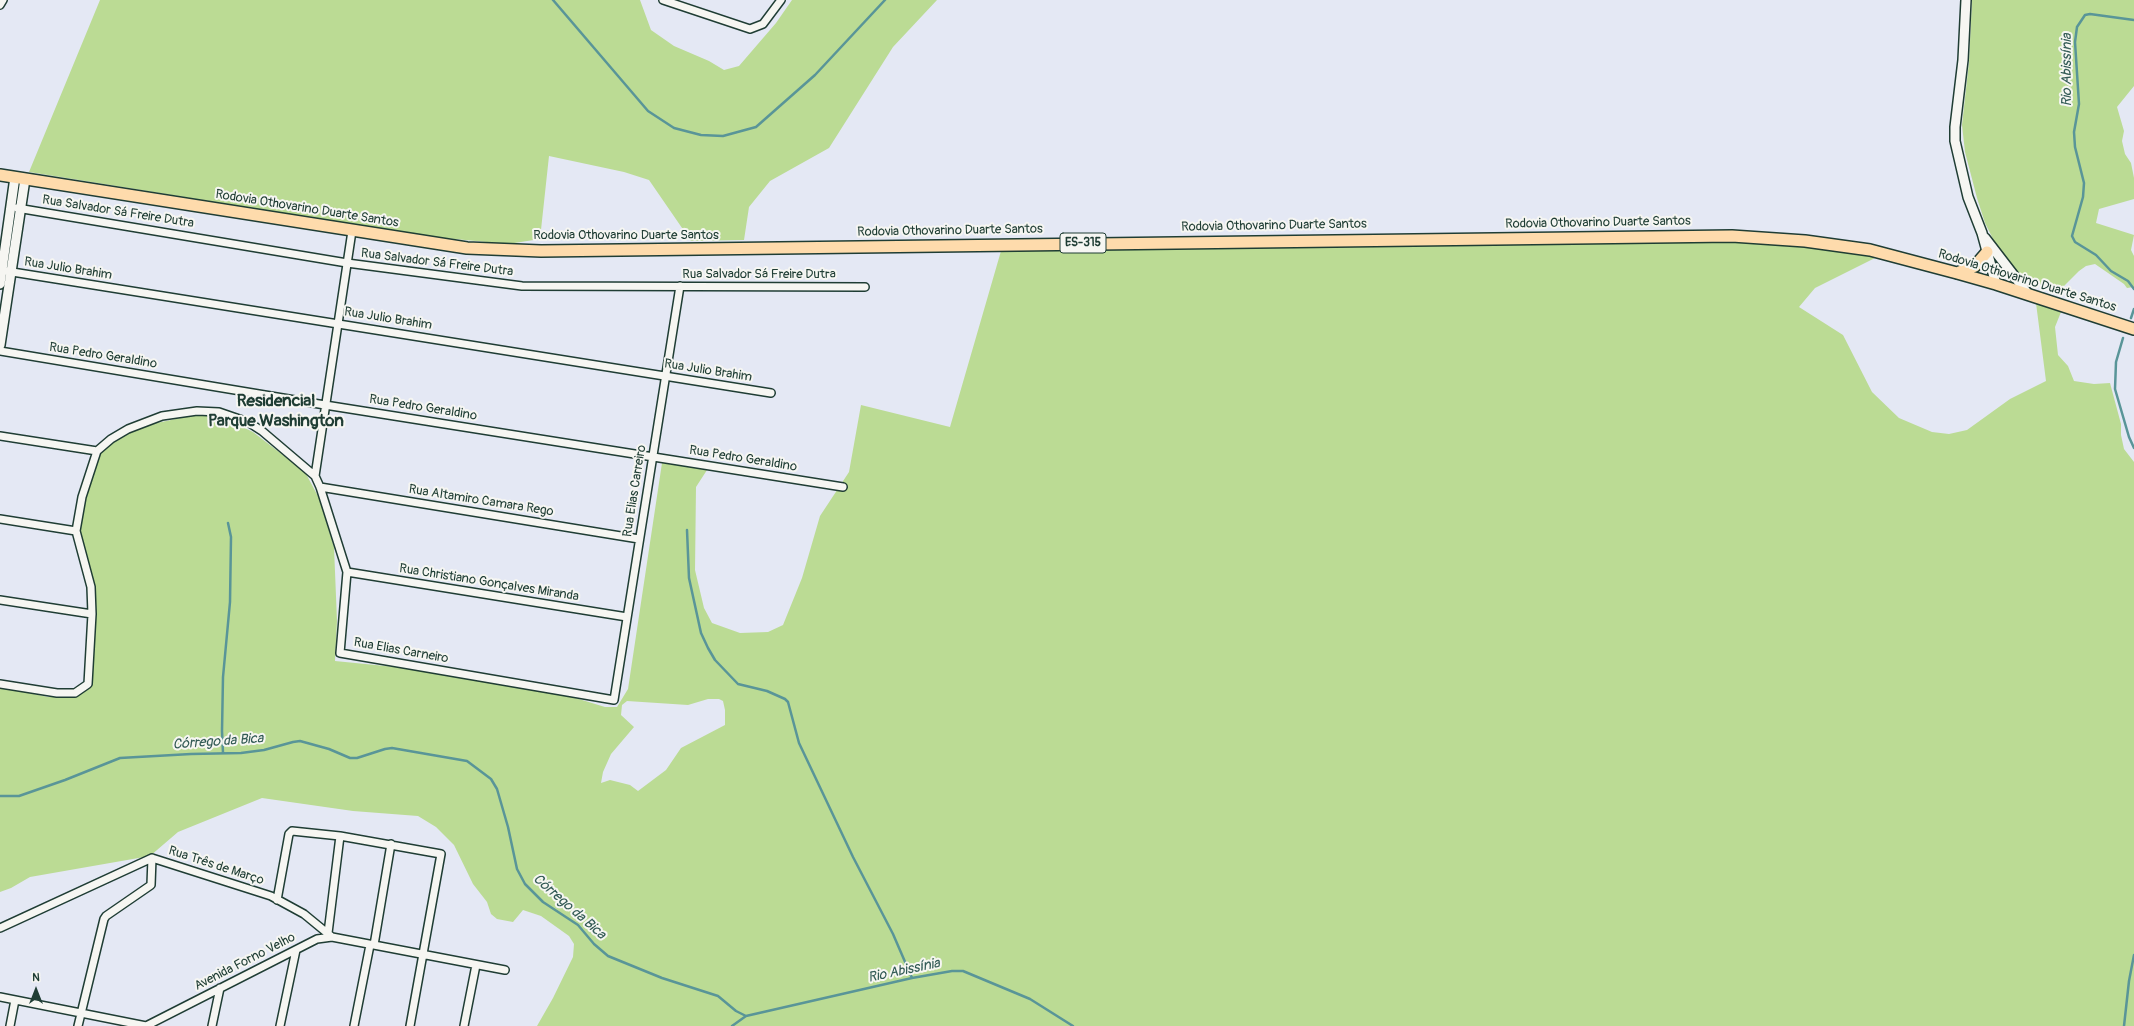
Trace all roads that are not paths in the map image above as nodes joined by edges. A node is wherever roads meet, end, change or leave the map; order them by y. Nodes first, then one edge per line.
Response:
1 (3, 0) edge
2 (663, 0) edge
3 (781, 0) edge
4 (1966, 0) edge
5 (0, 5) edge
6 (0, 175) edge
7 (20, 178) junction
8 (16, 208) junction
9 (352, 231) junction
10 (1982, 234) junction
11 (1987, 252) junction
12 (347, 263) junction
13 (2, 271) junction
14 (12, 272) junction
15 (1957, 273) junction
16 (0, 284) edge
17 (1996, 284) junction
18 (680, 286) junction
19 (864, 287) dead end
20 (2028, 294) junction
21 (338, 324) junction
22 (2134, 330) edge
23 (0, 345) edge
24 (0, 351) edge
25 (665, 376) junction
26 (771, 393) dead end
27 (325, 405) junction
28 (0, 436) edge
29 (97, 450) junction
30 (652, 457) junction
31 (315, 476) junction
32 (320, 487) junction
33 (843, 487) dead end
34 (0, 518) edge
35 (76, 531) junction
36 (639, 539) junction
37 (347, 572) junction
38 (0, 600) edge
39 (92, 614) junction
40 (627, 617) junction
41 (0, 684) edge
42 (614, 700) joint
43 (340, 836) junction
44 (391, 844) junction
45 (152, 858) junction
46 (277, 900) junction
47 (0, 928) edge
48 (330, 935) junction
49 (372, 945) junction
50 (296, 950) junction
51 (424, 955) junction
52 (476, 965) junction
53 (505, 970) dead end
54 (220, 988) junction
55 (0, 997) edge
56 (15, 1000) junction
57 (81, 1013) junction
58 (10, 1026) edge
59 (78, 1026) edge
60 (146, 1026) edge
61 (212, 1026) edge
62 (280, 1026) edge
63 (354, 1026) edge
64 (410, 1026) edge
65 (464, 1026) edge

1 - 5 street
2 - 3 street
4 - 10 street
6 - 7 main road, Rodovia Othovarino Duarte Santos / ES-315
7 - 8 street
7 - 9 main road, Rodovia Othovarino Duarte Santos / ES-315
8 - 12 street, Rua Salvador Sá Freire Dutra
8 - 13 street
8 - 14 street
9 - 12 street
9 - 15 main road, Rodovia Othovarino Duarte Santos / ES-315
10 - 11 street
10 - 20 street
11 - 15 main road
11 - 17 street
12 - 18 street, Rua Salvador Sá Freire Dutra
12 - 21 street
13 - 14 street, Rua Julio Brahim
13 - 16 street
14 - 21 street, Rua Julio Brahim
14 - 23 street
15 - 17 main road, Rodovia Othovarino Duarte Santos / ES-315
17 - 20 main road, Rodovia Othovarino Duarte Santos / ES-315
18 - 19 street, Rua Salvador Sá Freire Dutra
18 - 25 street, Rua Elias Carreiro
20 - 22 main road, Rodovia Othovarino Duarte Santos / ES-315
21 - 25 street, Rua Julio Brahim
21 - 27 street
24 - 27 street, Rua Pedro Geraldino
25 - 26 street, Rua Julio Brahim
25 - 30 street, Rua Elias Carreiro
27 - 30 street, Rua Pedro Geraldino
27 - 31 street
28 - 29 street
29 - 31 street
29 - 35 street
30 - 33 street, Rua Pedro Geraldino
30 - 36 street, Rua Elias Carreiro
31 - 32 street, Rua Elias Carneiro
32 - 36 street, Rua Altamiro Camara Rego
32 - 37 street, Rua Elias Carneiro
34 - 35 street
35 - 39 street
36 - 40 street, Rua Elias Carreiro
37 - 40 street, Rua Christiano Gonçalves Miranda
37 - 42 street, Rua Elias Carneiro
38 - 39 street
39 - 41 street
40 - 42 street, Rua Elias Carreiro
43 - 44 street
43 - 46 street
43 - 48 street
44 - 49 street
44 - 51 street
45 - 46 street, Rua Três de Março
45 - 47 street, Rua Três de Março
45 - 57 street
46 - 48 street, Rua Três de Março
48 - 49 street, Avenida Forno Velho
48 - 50 street, Avenida Forno Velho
49 - 51 street, Avenida Forno Velho
49 - 63 street
50 - 54 street, Avenida Forno Velho
50 - 62 street
51 - 52 street, Avenida Forno Velho
51 - 64 street
52 - 53 street, Avenida Forno Velho
52 - 65 street
54 - 60 street, Avenida Forno Velho
54 - 61 street
55 - 56 street, Avenida Forno Velho
56 - 57 street, Avenida Forno Velho
56 - 58 street
57 - 59 street
57 - 60 street, Avenida Forno Velho

